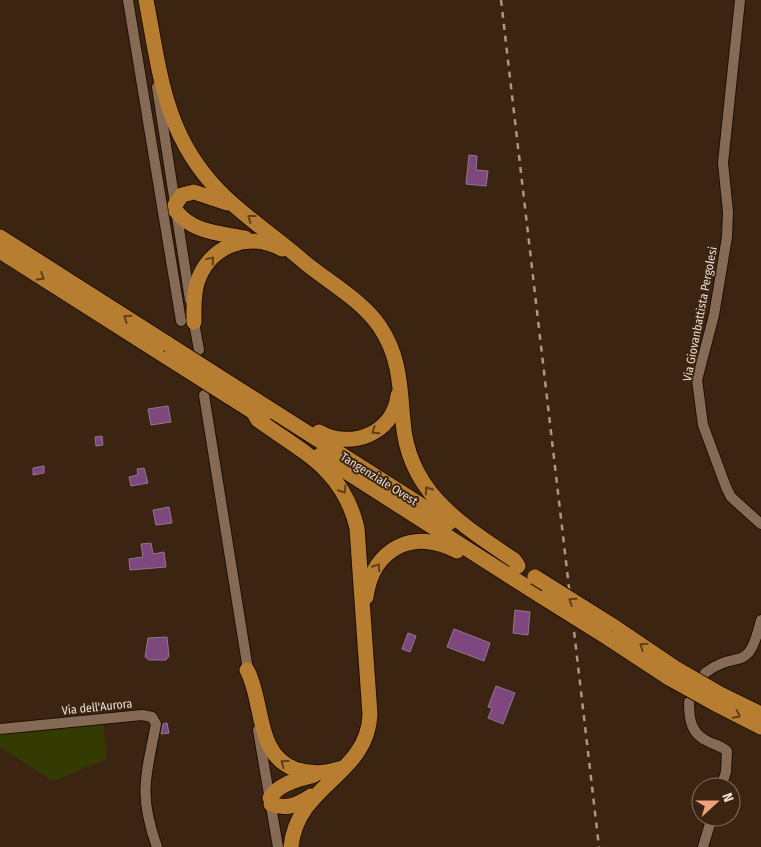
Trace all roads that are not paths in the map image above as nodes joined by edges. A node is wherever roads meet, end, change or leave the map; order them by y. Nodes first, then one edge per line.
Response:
1 (128, 0) edge
2 (145, 0) edge
3 (740, 0) edge
4 (233, 205) junction
5 (176, 208) junction
6 (0, 237) edge
7 (254, 240) junction
8 (0, 251) edge
9 (302, 260) junction
10 (188, 322) junction
11 (198, 350) dead end
12 (168, 351) junction
13 (399, 373) junction
14 (229, 390) junction
15 (204, 396) dead end
16 (254, 413) junction
17 (761, 524) edge
18 (518, 566) junction
19 (537, 588) junction
20 (364, 613) junction
21 (761, 620) edge
22 (609, 631) junction
23 (248, 670) junction
24 (705, 673) dead end
25 (717, 698) junction
26 (689, 702) dead end
27 (761, 714) edge
28 (761, 727) edge
29 (0, 729) edge
30 (347, 766) junction
31 (318, 774) junction
32 (723, 777) edge
33 (320, 790) junction
34 (270, 801) junction
35 (709, 827) edge
36 (157, 847) edge
37 (278, 847) edge
38 (291, 847) edge
39 (703, 847) edge

1 - 10 street
2 - 4 highway
2 - 5 street
3 - 17 street, Via Giovanbattista Pergolesi
4 - 5 highway
9 -> 4 highway
5 - 7 highway
5 - 10 street
12 -> 6 highway, Tangenziale Ovest
7 - 9 highway
10 -> 7 highway
8 -> 12 highway, Tangenziale Ovest
9 - 13 highway
10 - 11 street
12 - 14 highway, Tangenziale Ovest, bridge
13 -> 14 highway
18 -> 13 highway
14 - 16 highway, Tangenziale Ovest
14 - 18 highway, Tangenziale Ovest
15 - 23 street
16 - 19 highway, Tangenziale Ovest
16 -> 20 highway
18 - 19 highway, Tangenziale Ovest
20 -> 19 highway
19 - 22 highway, Tangenziale Ovest, bridge
22 -> 19 highway, Tangenziale Ovest, bridge
20 - 30 highway
21 - 24 street
22 - 25 highway, Tangenziale Ovest, bridge
31 -> 23 highway
23 - 34 street
25 - 27 highway, Tangenziale Ovest
25 -> 28 highway, Tangenziale Ovest
26 - 32 street
29 - 36 street, Via dell'Aurora
30 - 31 highway
30 - 33 highway
31 - 34 highway
33 - 34 highway
33 - 38 highway
34 - 37 street
35 - 39 street

